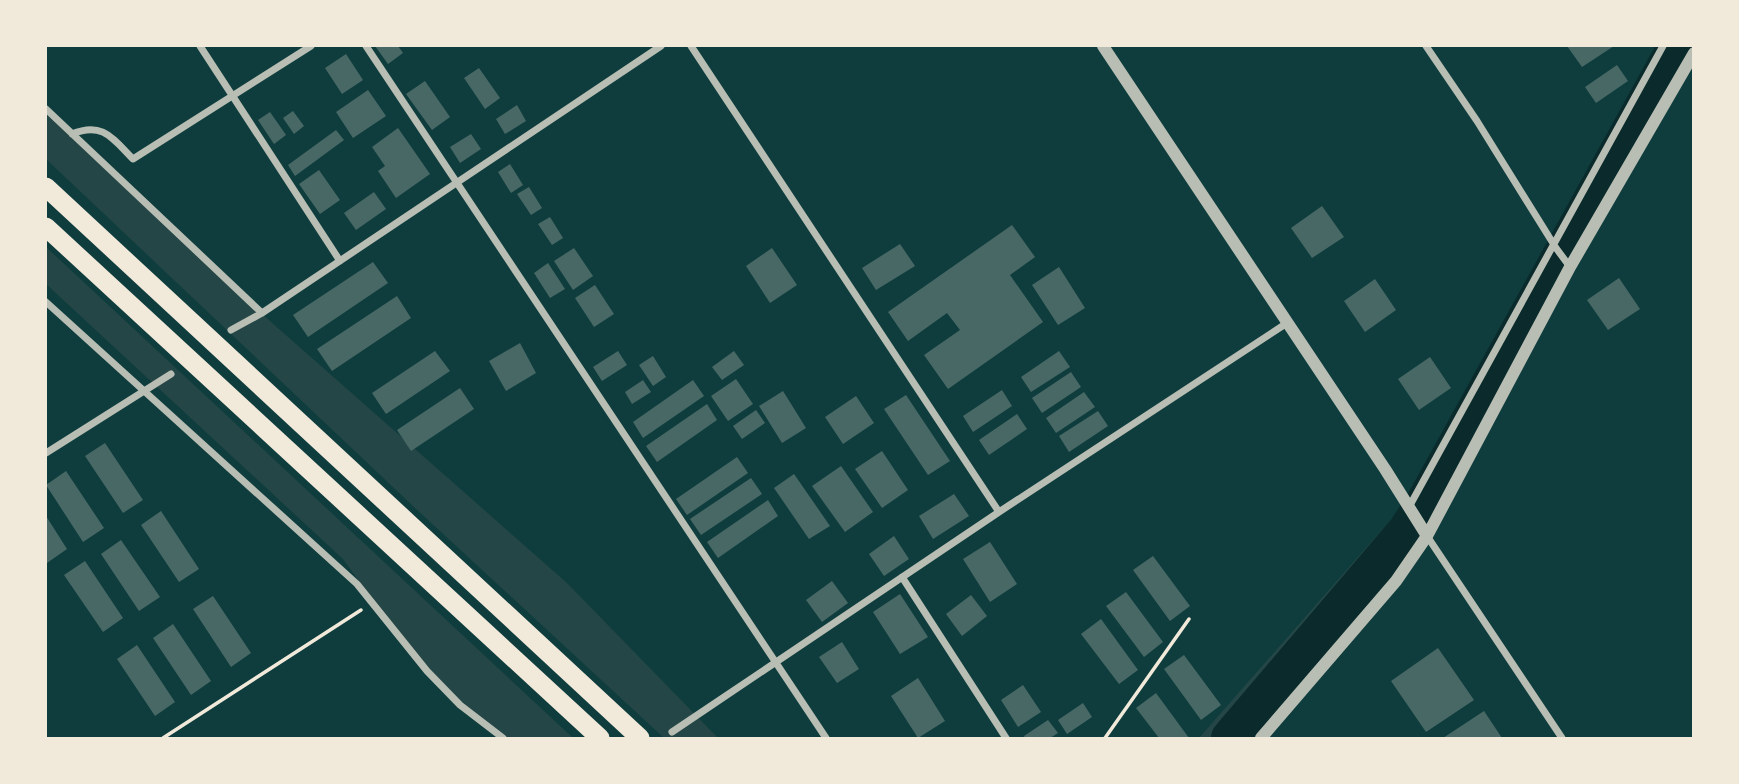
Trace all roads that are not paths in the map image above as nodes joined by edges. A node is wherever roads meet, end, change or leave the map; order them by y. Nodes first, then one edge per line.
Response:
1 (200, 46) edge
2 (311, 46) edge
3 (366, 46) edge
4 (661, 46) edge
5 (691, 46) edge
6 (1102, 46) edge
7 (1426, 46) edge
8 (1663, 46) edge
9 (1693, 53) edge
10 (232, 96) junction
11 (46, 108) edge
12 (72, 134) junction
13 (456, 183) junction
14 (46, 187) edge
15 (46, 227) edge
16 (1555, 247) junction
17 (340, 261) junction
18 (1569, 265) junction
19 (46, 302) edge
20 (262, 313) junction
21 (1287, 323) junction
22 (231, 330) dead end
23 (171, 374) dead end
24 (144, 390) junction
25 (46, 453) edge
26 (1410, 508) junction
27 (999, 512) junction
28 (1424, 530) junction
29 (902, 577) junction
30 (775, 662) junction
31 (672, 732) dead end
32 (503, 738) edge
33 (600, 738) edge
34 (640, 738) edge
35 (826, 738) edge
36 (1006, 738) edge
37 (1261, 738) edge
38 (1562, 738) edge

1 - 10 street
2 - 10 street
3 - 13 street
4 - 13 street
5 - 27 street
6 - 21 street
7 - 16 street
8 - 16 street
9 - 18 street
10 - 12 street
10 - 17 street
11 - 12 street
12 - 20 street
13 - 17 street
13 - 30 street
14 - 34 highway
15 - 33 highway
16 - 18 street
16 - 26 street
17 - 20 street
18 - 28 street
19 - 24 street
20 - 22 street
21 - 26 street
21 - 27 street
23 - 24 street
24 - 25 street
24 - 32 street
26 - 28 street
27 - 29 street
28 - 37 street
28 - 38 street
29 - 30 street
29 - 36 street
30 - 31 street
30 - 35 street

